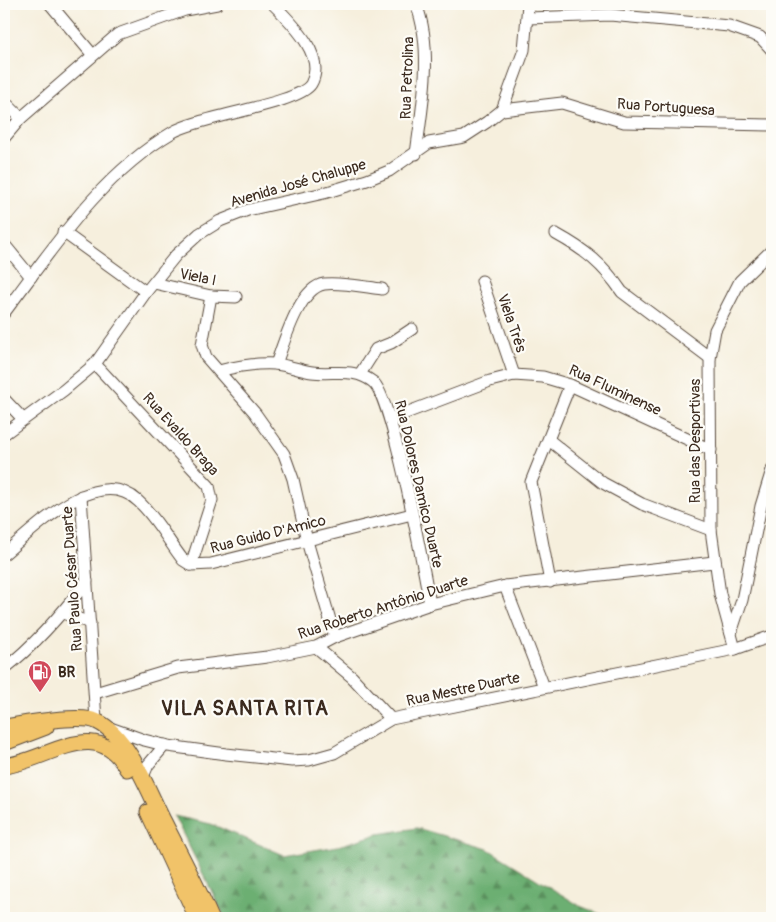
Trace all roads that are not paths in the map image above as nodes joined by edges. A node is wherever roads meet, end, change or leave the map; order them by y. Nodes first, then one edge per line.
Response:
1 (50, 4) edge
2 (217, 4) edge
3 (273, 4) edge
4 (416, 4) edge
5 (528, 4) edge
6 (182, 7) edge
7 (528, 18) junction
8 (772, 50) edge
9 (92, 54) junction
10 (4, 101) edge
11 (502, 110) junction
12 (21, 118) junction
13 (772, 125) edge
14 (4, 138) edge
15 (416, 154) junction
16 (63, 232) junction
17 (556, 234) dead end
18 (4, 244) edge
19 (772, 250) edge
20 (31, 277) junction
21 (482, 281) dead end
22 (154, 283) junction
23 (382, 288) dead end
24 (146, 292) junction
25 (211, 296) junction
26 (236, 297) dead end
27 (4, 313) edge
28 (412, 330) dead end
29 (710, 358) junction
30 (95, 364) junction
31 (276, 364) junction
32 (218, 371) junction
33 (360, 374) junction
34 (514, 376) junction
35 (570, 385) junction
36 (4, 399) edge
37 (24, 419) junction
38 (390, 419) junction
39 (4, 434) edge
40 (549, 440) junction
41 (711, 450) junction
42 (772, 470) edge
43 (82, 496) junction
44 (412, 514) junction
45 (711, 530) junction
46 (307, 541) junction
47 (4, 554) edge
48 (714, 562) junction
49 (191, 565) junction
50 (87, 581) junction
51 (550, 582) junction
52 (505, 586) junction
53 (430, 604) junction
54 (63, 613) junction
55 (90, 622) junction
56 (731, 633) junction
57 (772, 636) edge
58 (335, 637) junction
59 (316, 647) junction
60 (736, 649) junction
61 (4, 669) edge
62 (544, 687) junction
63 (94, 693) junction
64 (391, 719) junction
65 (58, 720) junction
66 (101, 723) junction
67 (4, 727) edge
68 (4, 743) edge
69 (165, 745) junction
70 (45, 754) junction
71 (4, 760) edge
72 (4, 766) edge
73 (142, 779) junction
74 (197, 918) edge
75 (211, 918) edge

1 - 9 street
2 - 6 street
3 - 16 street
4 - 15 street, Rua Petrolina
5 - 7 street
6 - 9 street
7 - 8 street
7 - 11 street
9 - 12 street
10 - 12 street
11 - 13 street, Rua Portuguesa
11 - 15 street, Avenida José Chaluppe
12 - 14 street
15 - 22 street, Avenida José Chaluppe
16 - 20 street
16 - 24 street
17 - 29 street
18 - 20 street
19 - 29 street, Rua das Desportivas
20 - 27 street
21 - 34 street, Viela Três
22 - 24 street, Avenida José Chaluppe
22 - 25 street, Viela I
23 - 31 street
24 - 30 street, Avenida José Chaluppe
25 - 26 street, Viela I
25 - 32 street
28 - 33 street
29 - 41 street, Rua das Desportivas
30 - 37 street, Avenida José Chaluppe
30 - 49 street, Rua Evaldo Braga
31 - 32 street
31 - 33 street
32 - 46 street
33 - 38 street, Rua Dolores Damico Duarte
34 - 35 street, Rua Fluminense
34 - 38 street, Rua Fluminense
35 - 40 street
35 - 41 street, Rua Fluminense
36 - 37 street
37 - 39 street, Avenida José Chaluppe
38 - 44 street, Rua Dolores Damico Duarte
40 - 45 street
40 - 51 street
41 - 45 street, Rua das Desportivas
42 - 56 street
43 - 47 street
43 - 49 street
43 - 50 street, Rua Paulo César Duarte
44 - 46 street, Rua Guido D'Amico
44 - 53 street, Rua Dolores Damico Duarte
45 - 48 street, Rua das Desportivas
46 - 49 street, Rua Guido D'Amico
46 - 58 street
48 - 51 street, Rua Roberto Antônio Duarte
48 - 56 street, Rua das Desportivas
50 - 54 street
50 - 55 street, Rua Paulo César Duarte
51 - 52 street, Rua Roberto Antônio Duarte
52 - 53 street, Rua Roberto Antônio Duarte
52 - 62 street
53 - 58 street, Rua Roberto Antônio Duarte
54 - 55 street
54 - 61 street
55 - 63 street, Rua Paulo César Duarte
56 - 60 street, Rua das Desportivas
57 - 60 street, Rua Mestre Duarte
58 - 59 street, Rua Roberto Antônio Duarte
59 - 63 street, Rua Roberto Antônio Duarte
59 - 64 street
60 - 62 street, Rua Mestre Duarte
62 - 64 street, Rua Mestre Duarte
63 - 66 street, Rua Paulo César Duarte
64 - 69 street, Rua Mestre Duarte
65 - 66 main road
65 - 67 main road
65 - 68 main road
66 - 69 street, Rua Mestre Duarte
66 - 73 main road
69 - 73 street
70 - 71 main road
70 - 72 main road
70 - 74 main road
73 - 75 main road

